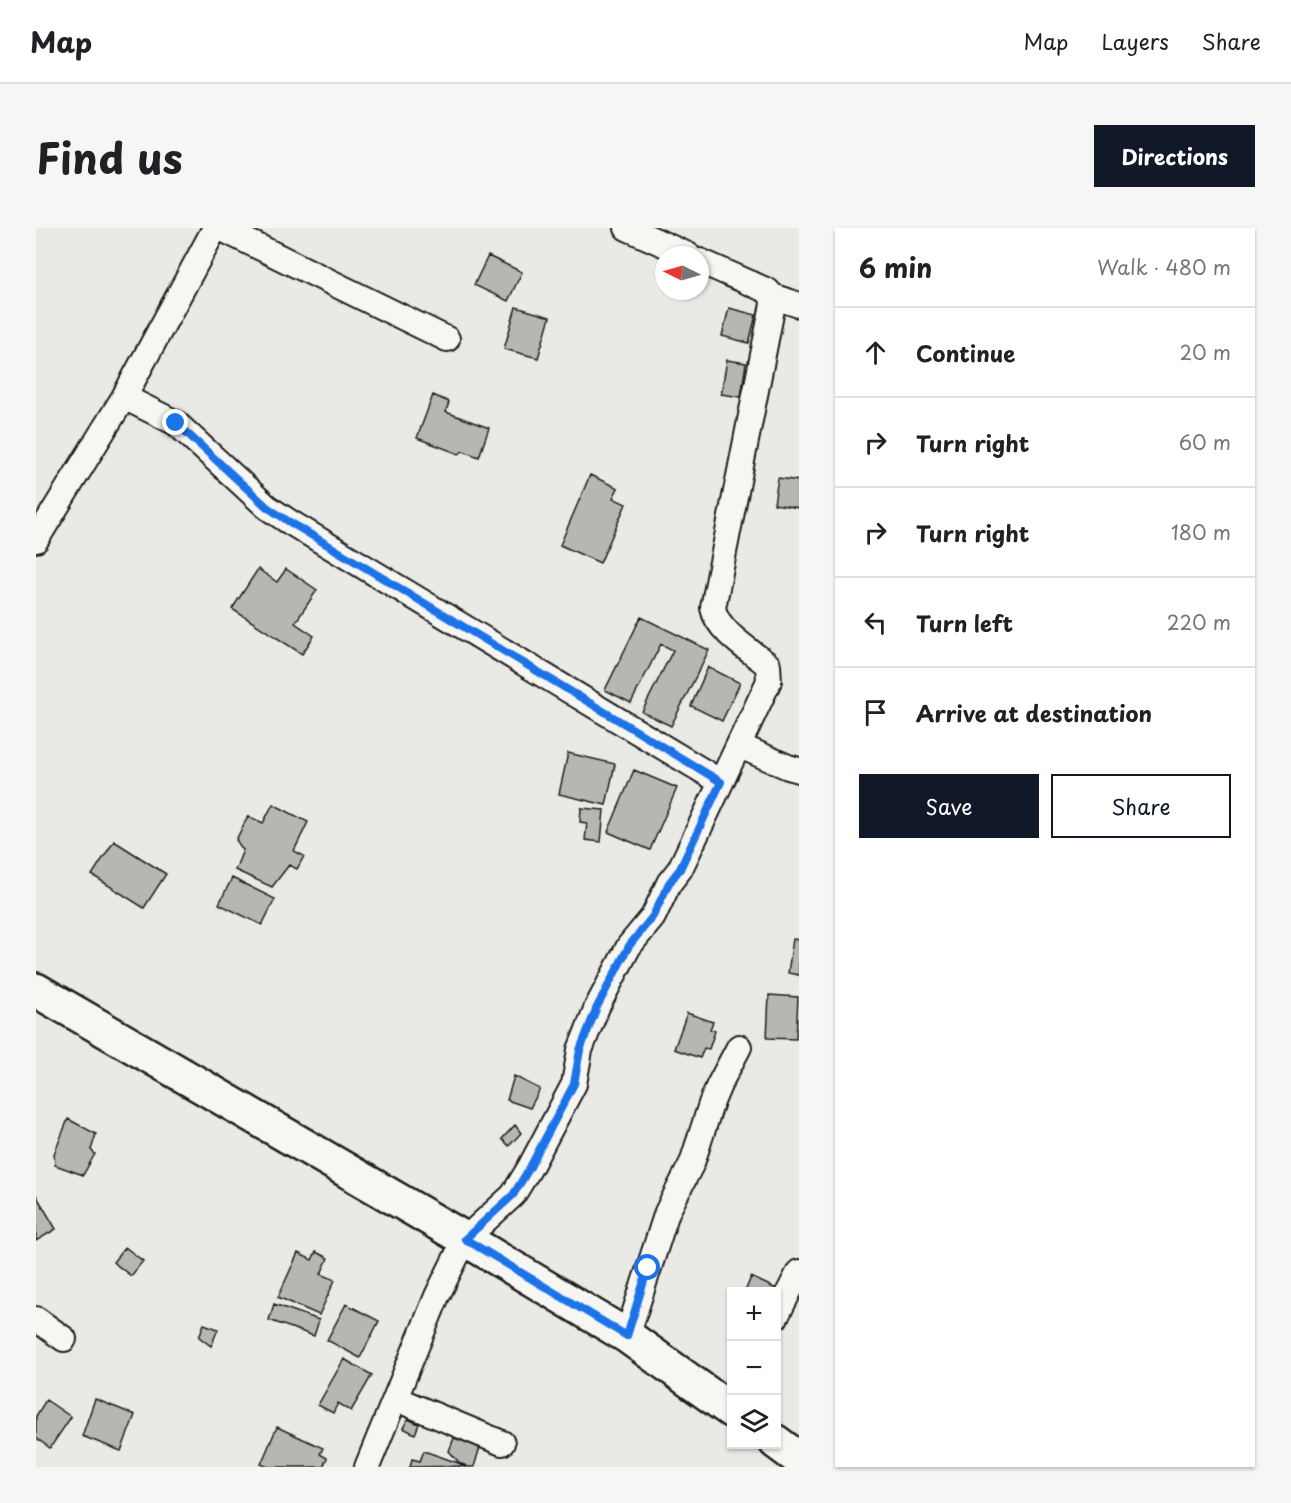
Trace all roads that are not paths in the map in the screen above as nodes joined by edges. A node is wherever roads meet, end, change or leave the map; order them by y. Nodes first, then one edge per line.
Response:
1 (215, 228) edge
2 (220, 228) edge
3 (627, 228) edge
4 (667, 246) edge
5 (709, 265) edge
6 (772, 296) junction
7 (799, 305) edge
8 (447, 339) dead end
9 (124, 397) junction
10 (36, 540) edge
11 (740, 746) junction
12 (799, 770) edge
13 (721, 782) junction
14 (36, 990) edge
15 (740, 1047) dead end
16 (465, 1239) junction
17 (799, 1272) edge
18 (781, 1309) edge
19 (36, 1319) edge
20 (627, 1336) junction
21 (64, 1339) dead end
22 (396, 1400) junction
23 (727, 1407) edge
24 (502, 1443) dead end
25 (781, 1445) edge
26 (799, 1459) edge
27 (367, 1467) edge

1 - 9 street
2 - 8 street
3 - 4 street
5 - 6 street
6 - 7 street
6 - 11 street
9 - 10 street
9 - 13 street
11 - 12 street
11 - 13 street
13 - 16 street
14 - 16 street
15 - 20 street
16 - 20 street
16 - 22 street
17 - 18 street
19 - 21 street
20 - 23 street
22 - 24 street
22 - 27 street
25 - 26 street

